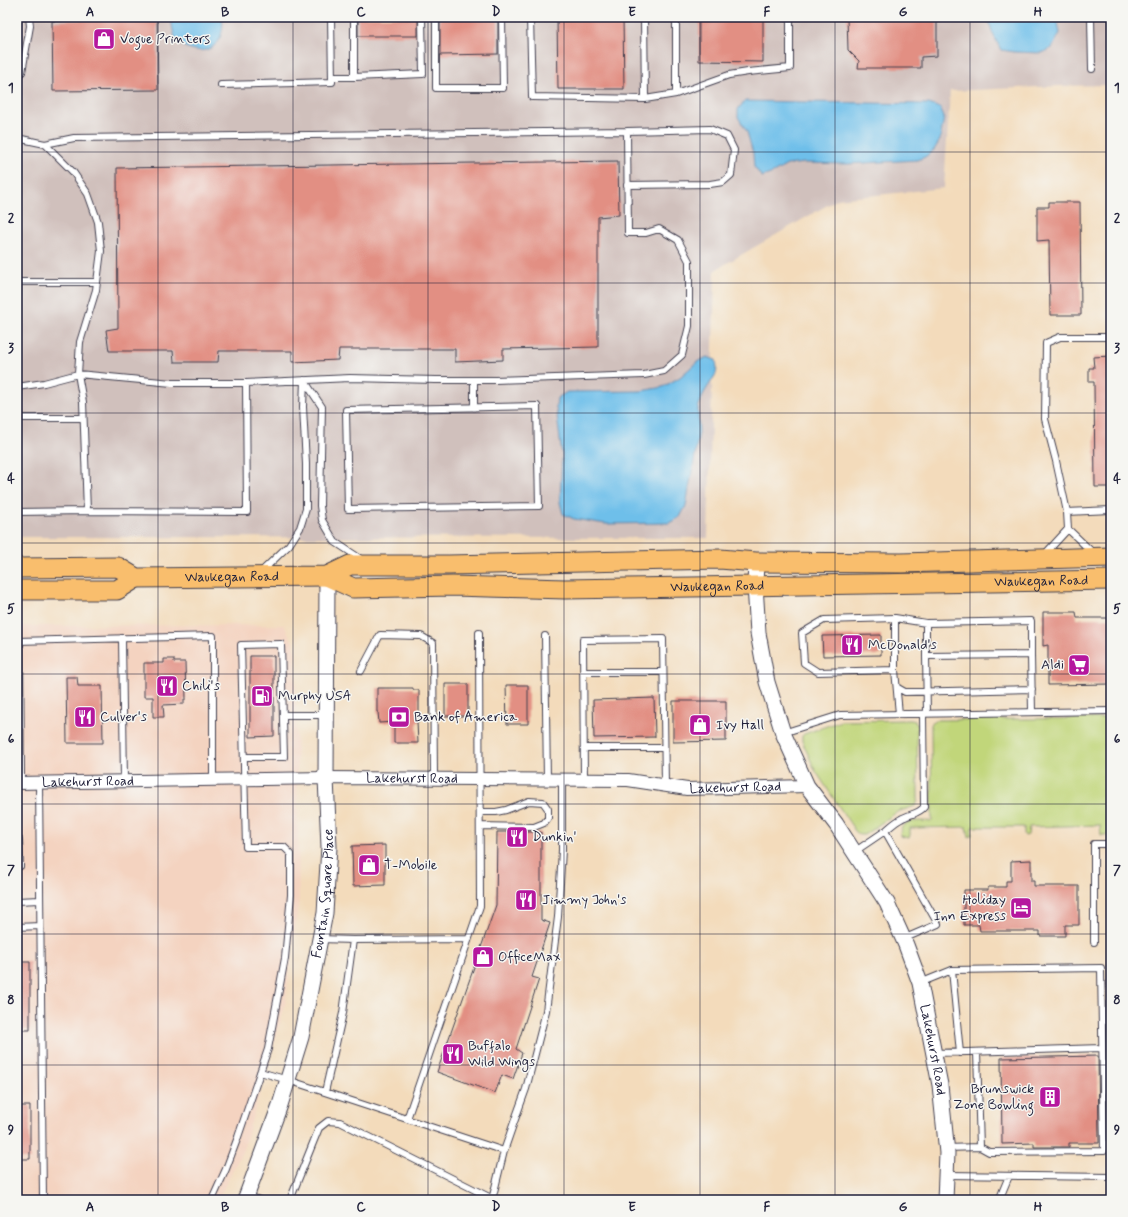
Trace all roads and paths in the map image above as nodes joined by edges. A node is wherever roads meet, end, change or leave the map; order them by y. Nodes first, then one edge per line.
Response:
1 (29, 17) edge
2 (331, 17) edge
3 (354, 17) edge
4 (422, 17) edge
5 (436, 17) edge
6 (502, 17) edge
7 (530, 17) edge
8 (644, 17) edge
9 (676, 17) edge
10 (790, 17) edge
11 (1091, 17) edge
12 (1092, 69) dead end
13 (17, 75) edge
14 (332, 77) junction
15 (354, 77) junction
16 (220, 85) dead end
17 (676, 94) junction
18 (645, 99) junction
19 (626, 131) junction
20 (17, 138) edge
21 (45, 144) junction
22 (627, 185) junction
23 (17, 282) edge
24 (97, 282) junction
25 (1111, 337) edge
26 (78, 374) junction
27 (304, 380) junction
28 (474, 380) junction
29 (246, 383) junction
30 (17, 387) edge
31 (474, 408) junction
32 (17, 418) edge
33 (83, 418) junction
34 (1111, 510) edge
35 (87, 511) junction
36 (17, 512) edge
37 (1067, 512) junction
38 (1068, 529) junction
39 (1104, 557) edge
40 (1041, 558) junction
41 (756, 562) junction
42 (369, 564) junction
43 (17, 568) edge
44 (327, 576) junction
45 (256, 577) junction
46 (136, 578) junction
47 (1111, 580) edge
48 (755, 585) junction
49 (17, 590) edge
50 (895, 618) junction
51 (926, 622) junction
52 (479, 633) dead end
53 (545, 636) dead end
54 (122, 638) junction
55 (19, 640) edge
56 (1031, 655) junction
57 (926, 656) junction
58 (895, 670) junction
59 (362, 671) dead end
60 (584, 672) junction
61 (663, 672) junction
62 (898, 688) junction
63 (1032, 689) junction
64 (927, 692) junction
65 (1111, 711) edge
66 (1032, 712) junction
67 (899, 714) junction
68 (925, 714) junction
69 (283, 715) junction
70 (326, 715) junction
71 (783, 733) junction
72 (584, 748) junction
73 (664, 748) junction
74 (244, 757) junction
75 (19, 758) edge
76 (326, 778) junction
77 (434, 778) junction
78 (245, 779) junction
79 (479, 779) junction
80 (213, 780) junction
81 (547, 780) junction
82 (562, 780) junction
83 (584, 780) junction
84 (124, 781) junction
85 (39, 782) junction
86 (19, 783) edge
87 (665, 785) junction
88 (807, 786) junction
89 (480, 812) junction
90 (480, 826) junction
91 (885, 831) junction
92 (17, 838) edge
93 (1111, 844) edge
94 (854, 852) junction
95 (20, 866) dead end
96 (40, 900) junction
97 (17, 901) edge
98 (17, 926) edge
99 (40, 926) junction
100 (320, 938) junction
101 (904, 939) junction
102 (353, 940) junction
103 (468, 940) junction
104 (1094, 942) dead end
105 (952, 970) junction
106 (920, 983) junction
107 (1102, 1048) junction
108 (977, 1052) junction
109 (960, 1053) junction
110 (934, 1054) junction
111 (260, 1072) junction
112 (288, 1080) junction
113 (325, 1092) junction
114 (407, 1118) junction
115 (980, 1147) junction
116 (946, 1148) junction
117 (504, 1151) junction
118 (946, 1175) junction
119 (1009, 1176) junction
120 (1111, 1177) edge
121 (250, 1198) edge
122 (43, 1200) edge
123 (212, 1200) edge
124 (290, 1200) edge
125 (493, 1200) edge
126 (945, 1200) edge
127 (999, 1200) edge

1 - 13 lane
2 - 14 lane
3 - 15 lane
4 - 15 lane
5 - 6 lane
7 - 18 lane
8 - 18 lane
9 - 17 lane
10 - 17 lane
11 - 12 lane
14 - 15 lane
14 - 16 lane
17 - 18 lane
19 - 21 lane
19 - 22 lane
19 - 22 lane
20 - 21 lane
21 - 24 lane
22 - 28 lane
23 - 24 lane
24 - 26 lane
25 - 37 lane
26 - 29 lane
26 - 30 lane
26 - 33 lane
27 - 28 lane
27 - 29 lane
27 - 42 lane
27 - 45 lane
28 - 31 lane
29 - 35 lane
31 - 31 lane
32 - 33 lane
33 - 35 lane
34 - 37 lane
35 - 36 lane
37 - 38 lane
38 - 39 lane
38 - 40 lane
39 - 40 main road, Waukegan Road
40 - 41 main road, Waukegan Road
41 - 42 main road, Waukegan Road
41 - 48 street, Lakehurst Road
42 - 44 main road, Waukegan Road
43 - 46 main road
44 - 45 main road, Waukegan Road
44 - 48 main road, Waukegan Road
44 - 70 street, Fountain Square Place
45 - 46 main road, Waukegan Road
46 - 49 main road
47 - 48 main road, Waukegan Road
48 - 71 street, Lakehurst Road
50 - 51 lane
50 - 58 lane
50 - 58 lane
51 - 56 lane
51 - 57 lane
52 - 79 lane
53 - 81 lane
54 - 55 lane
54 - 80 lane
54 - 84 lane
55 - 75 lane
56 - 57 lane
56 - 63 lane
57 - 64 lane
58 - 62 lane
59 - 77 lane
60 - 61 lane
60 - 61 lane
60 - 72 lane
61 - 73 lane
62 - 64 lane
62 - 67 lane
63 - 64 lane
63 - 66 lane
64 - 68 lane
65 - 66 lane
66 - 68 lane
67 - 68 lane
67 - 71 lane
68 - 91 lane
69 - 70 lane
69 - 74 lane
69 - 74 lane
70 - 76 street, Fountain Square Place
71 - 88 street, Lakehurst Road
72 - 73 lane
72 - 83 lane
73 - 87 lane
74 - 78 lane
75 - 86 lane
76 - 77 street, Lakehurst Road
76 - 78 street, Lakehurst Road
76 - 100 street, Fountain Square Place
77 - 79 street, Lakehurst Road
78 - 80 street, Lakehurst Road
78 - 111 lane
79 - 81 street, Lakehurst Road
79 - 89 lane
80 - 84 street, Lakehurst Road
81 - 82 street, Lakehurst Road
82 - 83 street, Lakehurst Road
82 - 117 lane
83 - 87 street, Lakehurst Road
84 - 85 street, Lakehurst Road
85 - 86 street, Lakehurst Road
85 - 96 lane
87 - 88 street, Lakehurst Road
88 - 94 street, Lakehurst Road
89 - 90 lane
89 - 90 lane
90 - 103 lane
91 - 94 lane
91 - 101 lane
92 - 95 lane
93 - 104 lane
94 - 101 street, Lakehurst Road
96 - 97 lane
96 - 99 lane
98 - 99 lane
99 - 122 lane
100 - 102 lane
100 - 112 street, Fountain Square Place
101 - 106 street, Lakehurst Road
102 - 103 lane
102 - 113 lane
103 - 114 lane
105 - 106 lane
105 - 107 lane
105 - 109 lane
106 - 110 street, Lakehurst Road
107 - 108 lane
107 - 115 lane
108 - 109 lane
108 - 115 lane
109 - 110 lane
110 - 116 street, Lakehurst Road
111 - 112 lane
111 - 123 lane
112 - 113 lane
112 - 121 street, Fountain Square Place
113 - 114 lane
114 - 117 lane
115 - 116 lane
116 - 118 street, Lakehurst Road
117 - 125 lane
118 - 119 lane
118 - 126 street, Lakehurst Road
119 - 120 lane
119 - 127 lane
124 - 125 lane

